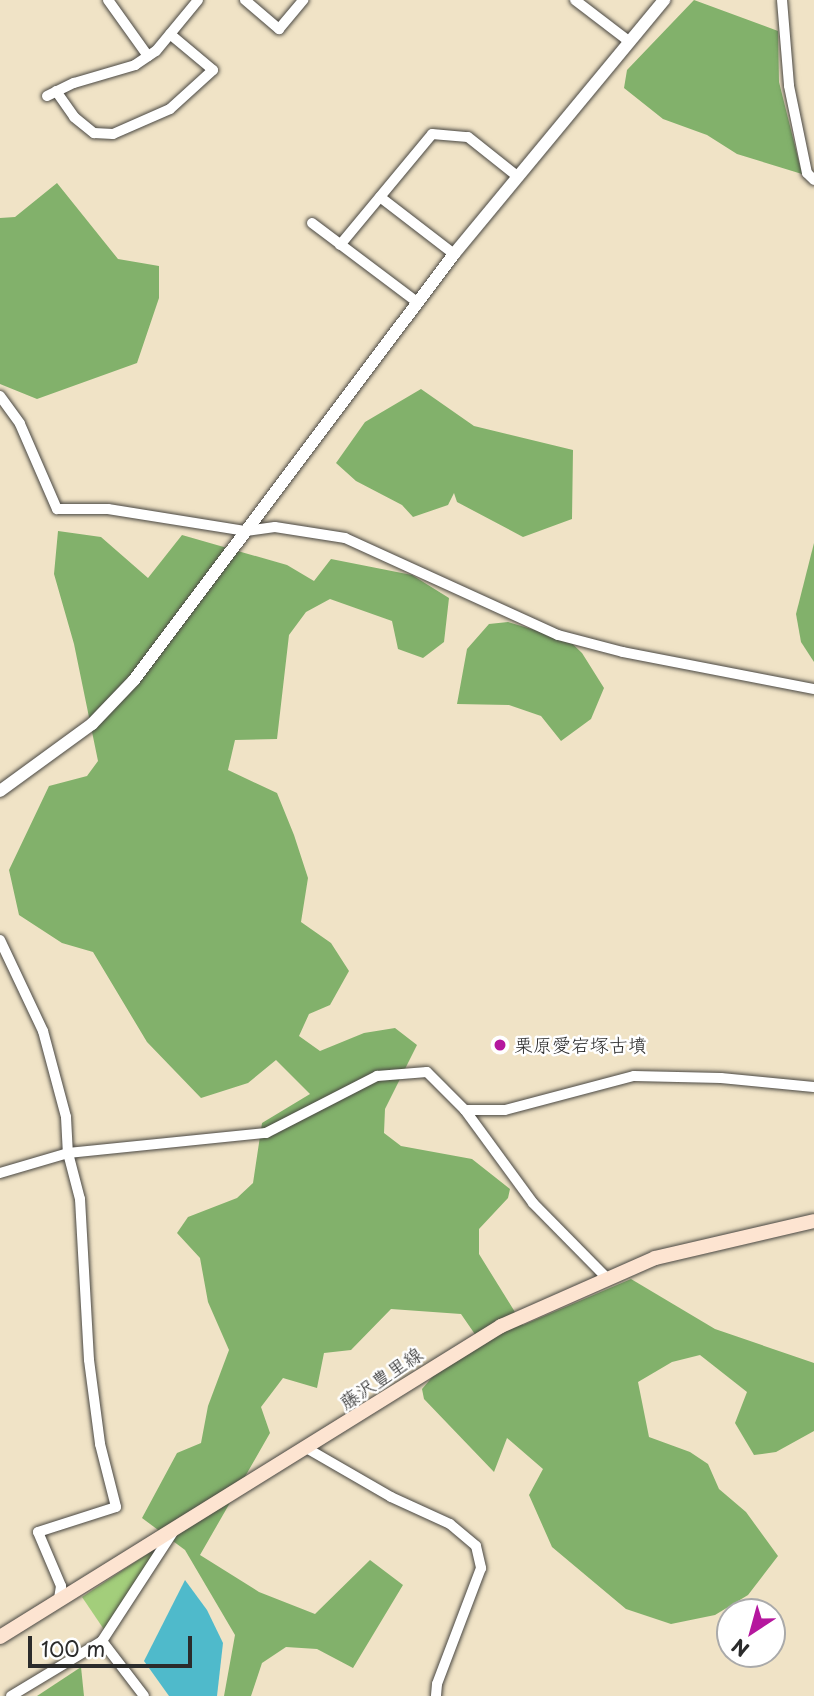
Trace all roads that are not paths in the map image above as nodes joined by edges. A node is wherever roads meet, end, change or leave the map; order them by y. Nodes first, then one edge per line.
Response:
1 (108, 0) edge
2 (198, 0) edge
3 (245, 0) edge
4 (303, 0) edge
5 (575, 0) edge
6 (664, 0) edge
7 (782, 0) edge
8 (170, 34) junction
9 (630, 42) junction
10 (148, 56) junction
11 (517, 176) junction
12 (814, 180) edge
13 (380, 197) junction
14 (312, 223) dead end
15 (341, 246) junction
16 (454, 254) junction
17 (417, 303) junction
18 (0, 396) edge
19 (246, 531) junction
20 (814, 689) edge
21 (0, 791) edge
22 (0, 940) edge
23 (814, 1087) edge
24 (464, 1110) junction
25 (68, 1153) junction
26 (0, 1173) edge
27 (814, 1221) edge
28 (605, 1276) junction
29 (308, 1448) junction
30 (176, 1526) junction
31 (59, 1598) junction
32 (0, 1637) edge
33 (102, 1642) junction
34 (11, 1696) edge
35 (144, 1696) edge
36 (436, 1696) edge

1 - 10 street
2 - 8 street
3 - 4 street
5 - 9 street
6 - 9 street
7 - 12 street
8 - 10 street
8 - 10 street
9 - 11 street
11 - 13 street
11 - 16 street
13 - 15 street
13 - 16 street
14 - 15 street
15 - 17 street
16 - 17 street
17 - 19 street
18 - 19 street
19 - 20 street
19 - 21 street
22 - 25 street
23 - 24 street
24 - 25 street
24 - 28 street
25 - 26 street
25 - 31 street
27 - 28 main road, 藤沢豊里線
28 - 29 main road, 藤沢豊里線
29 - 30 main road, 藤沢豊里線
29 - 36 street
30 - 31 main road, 藤沢豊里線
30 - 33 street
31 - 32 main road, 藤沢豊里線
33 - 34 street
33 - 35 street

